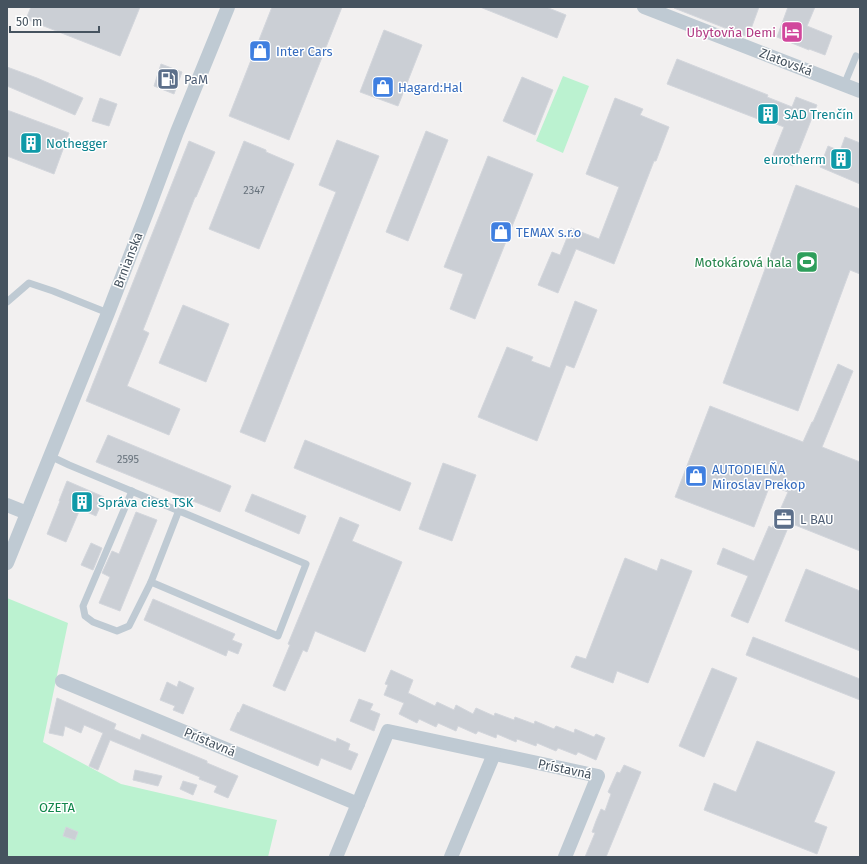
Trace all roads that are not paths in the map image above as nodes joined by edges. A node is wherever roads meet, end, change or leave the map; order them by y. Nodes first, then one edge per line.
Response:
1 (228, 7) edge
2 (644, 7) edge
3 (856, 56) dead end
4 (844, 85) junction
5 (860, 91) edge
6 (7, 302) edge
7 (108, 313) junction
8 (50, 456) junction
9 (132, 491) junction
10 (7, 505) edge
11 (179, 510) junction
12 (27, 513) junction
13 (7, 563) edge
14 (151, 582) junction
15 (62, 681) dead end
16 (494, 754) junction
17 (358, 804) junction
18 (336, 857) edge
19 (451, 857) edge
20 (565, 857) edge

1 - 7 street, Brnianska
2 - 4 street, Zlatovská
3 - 4 lane
4 - 5 street, Zlatovská
6 - 7 lane
7 - 8 street, Brnianska
8 - 9 lane
8 - 12 street, Brnianska
9 - 11 lane
9 - 14 lane
10 - 12 street
11 - 14 lane
11 - 14 lane
12 - 13 street, Brnianska
15 - 17 street, Prístavná
16 - 17 street, Prístavná
16 - 19 street
16 - 20 street, Prístavná
17 - 18 street, Prístavná

